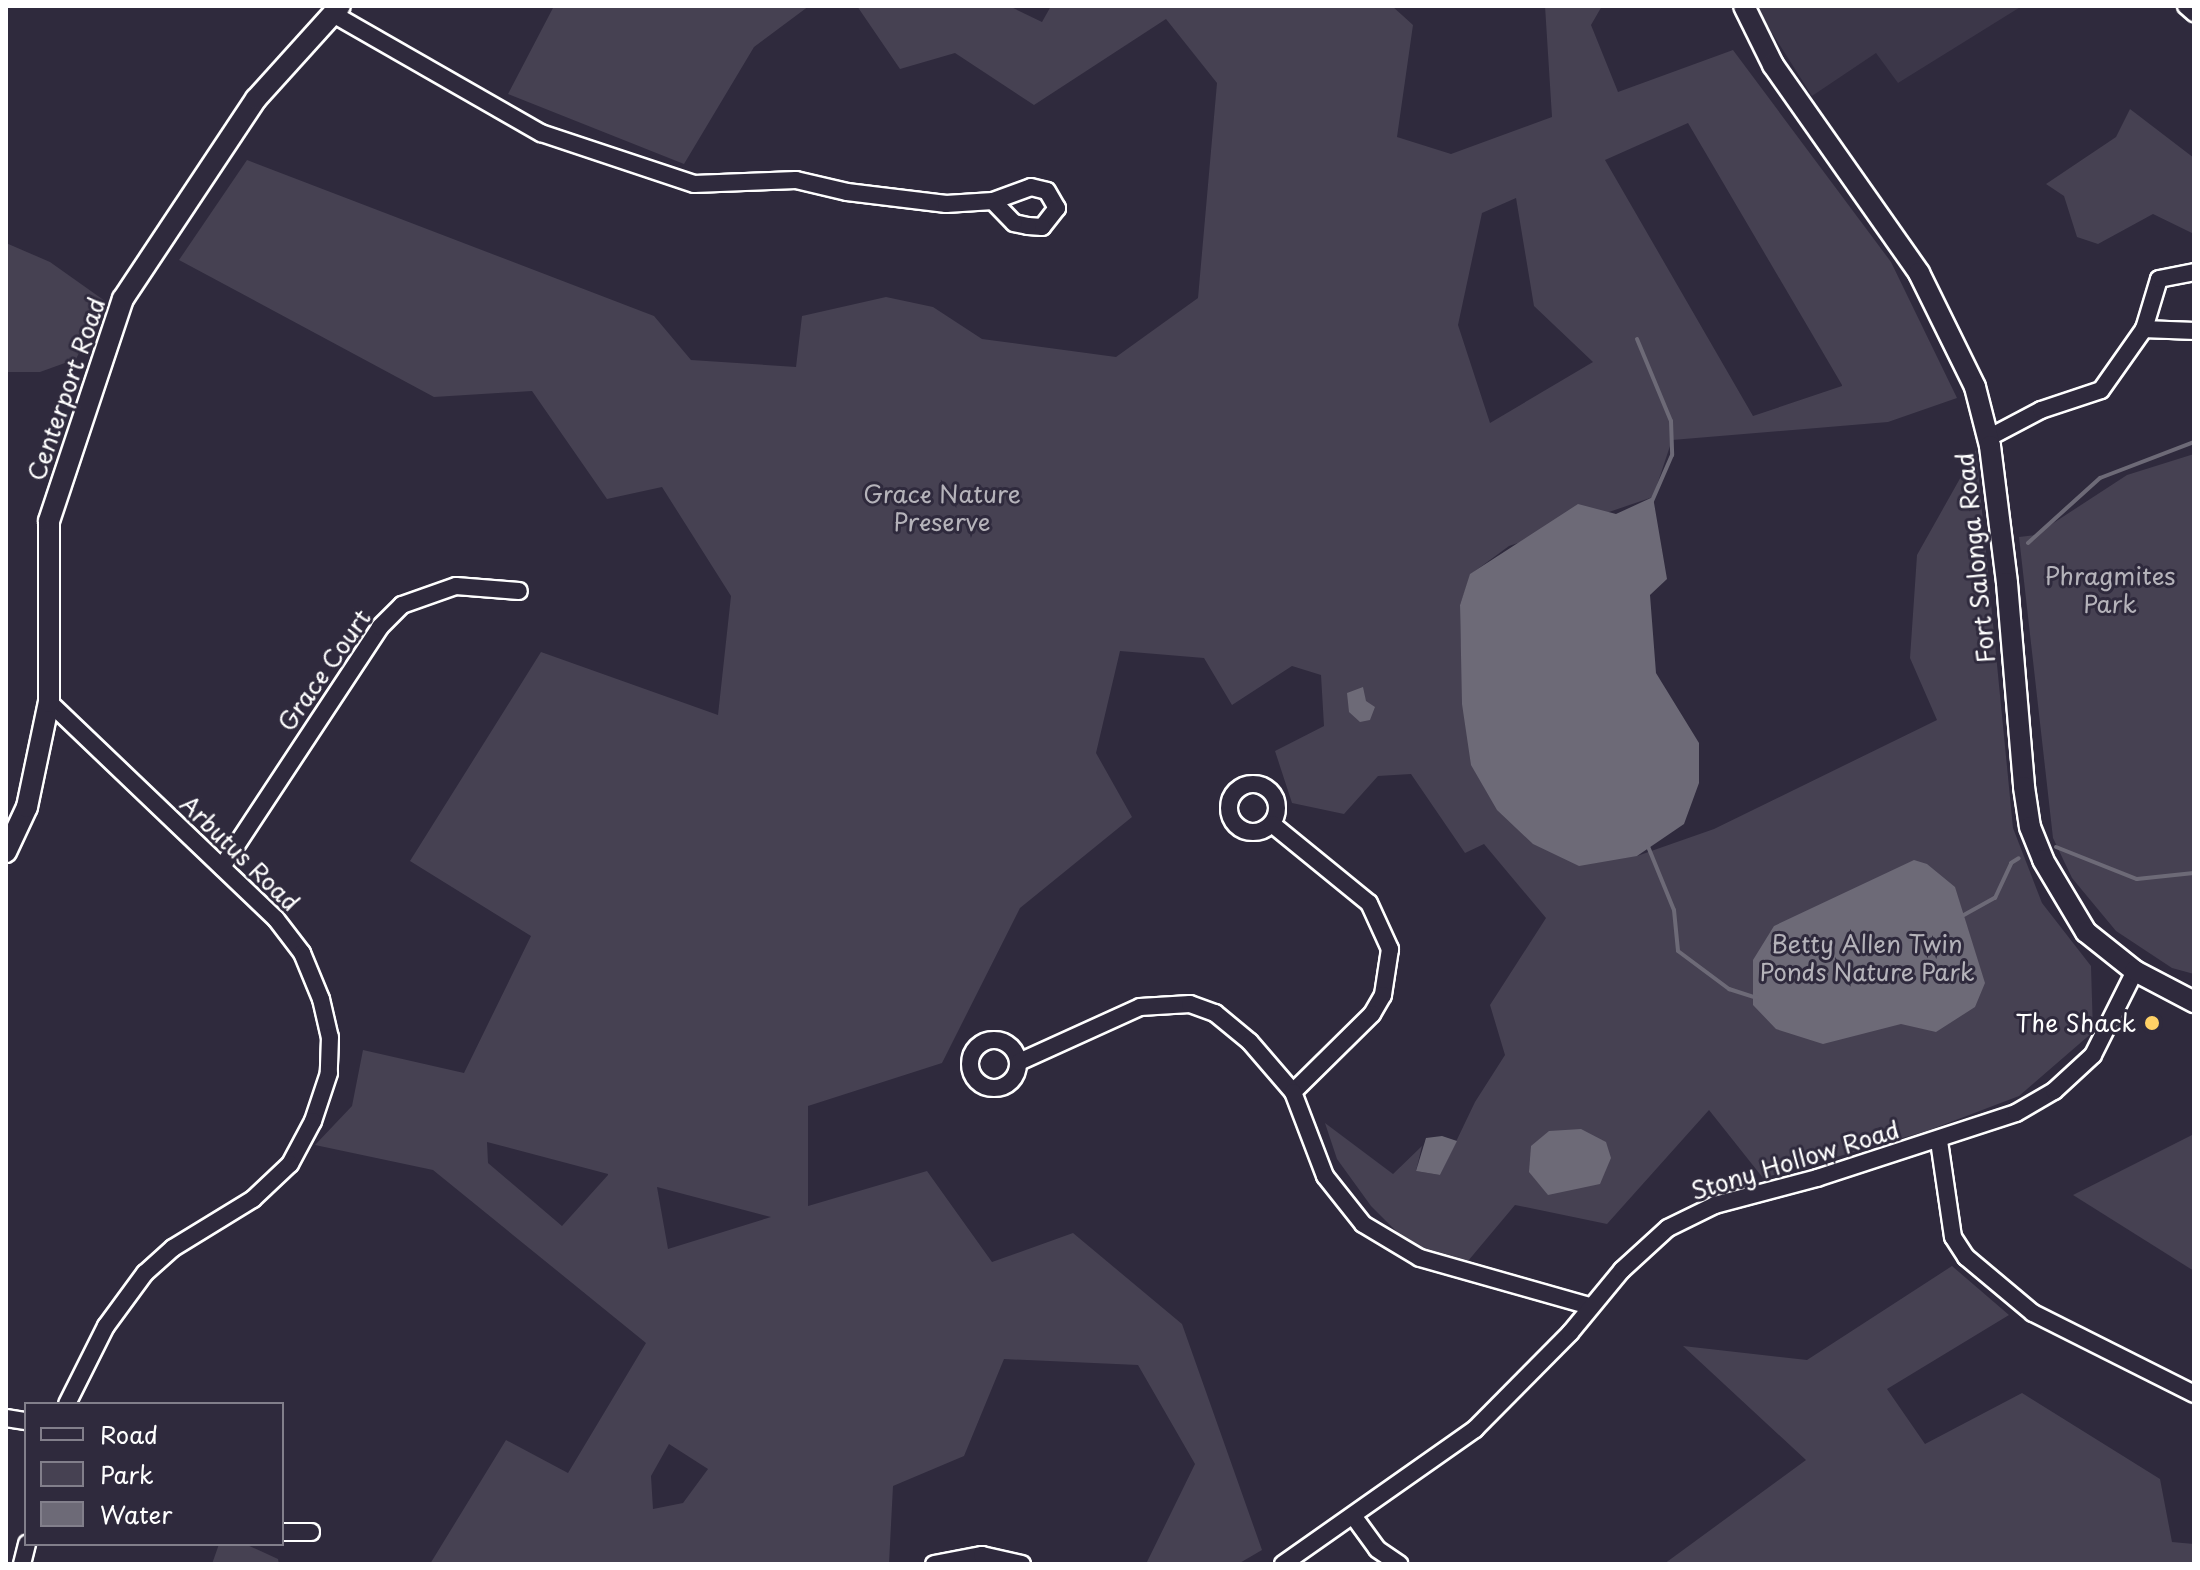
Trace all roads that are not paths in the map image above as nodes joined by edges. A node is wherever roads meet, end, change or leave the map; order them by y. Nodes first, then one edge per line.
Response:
1 (1744, 6) edge
2 (2186, 6) edge
3 (336, 10) edge
4 (2194, 13) edge
5 (993, 201) dead end
6 (2194, 272) edge
7 (2144, 329) junction
8 (2194, 331) edge
9 (1988, 438) junction
10 (519, 591) dead end
11 (49, 702) junction
12 (1272, 824) dead end
13 (6, 852) edge
14 (222, 867) junction
15 (2135, 971) junction
16 (2194, 1002) edge
17 (1019, 1062) dead end
18 (1293, 1092) junction
19 (1939, 1141) junction
20 (1590, 1306) junction
21 (2194, 1394) edge
22 (68, 1402) edge
23 (1354, 1517) junction
24 (284, 1532) edge
25 (311, 1532) dead end
26 (934, 1564) edge
27 (1022, 1564) edge
28 (1283, 1564) edge
29 (1399, 1564) edge

1 - 9 main road, Fort Salonga Road
2 - 4 street
3 - 5 street
3 - 11 main road, Centerport Road
6 - 7 street
7 - 8 street
7 - 9 street
9 - 15 main road, Fort Salonga Road
10 - 14 street, Grace Court
11 - 13 main road, Centerport Road
11 - 14 street, Arbutus Road
12 - 18 street
14 - 22 street, Arbutus Road
15 - 16 main road, Fort Salonga Road
15 - 19 street, Stony Hollow Road
17 - 18 street
18 - 20 street
19 - 20 street, Stony Hollow Road
19 - 21 street
20 - 23 street, Stony Hollow Road
23 - 28 street, Stony Hollow Road
23 - 29 street
24 - 25 street
26 - 27 street

